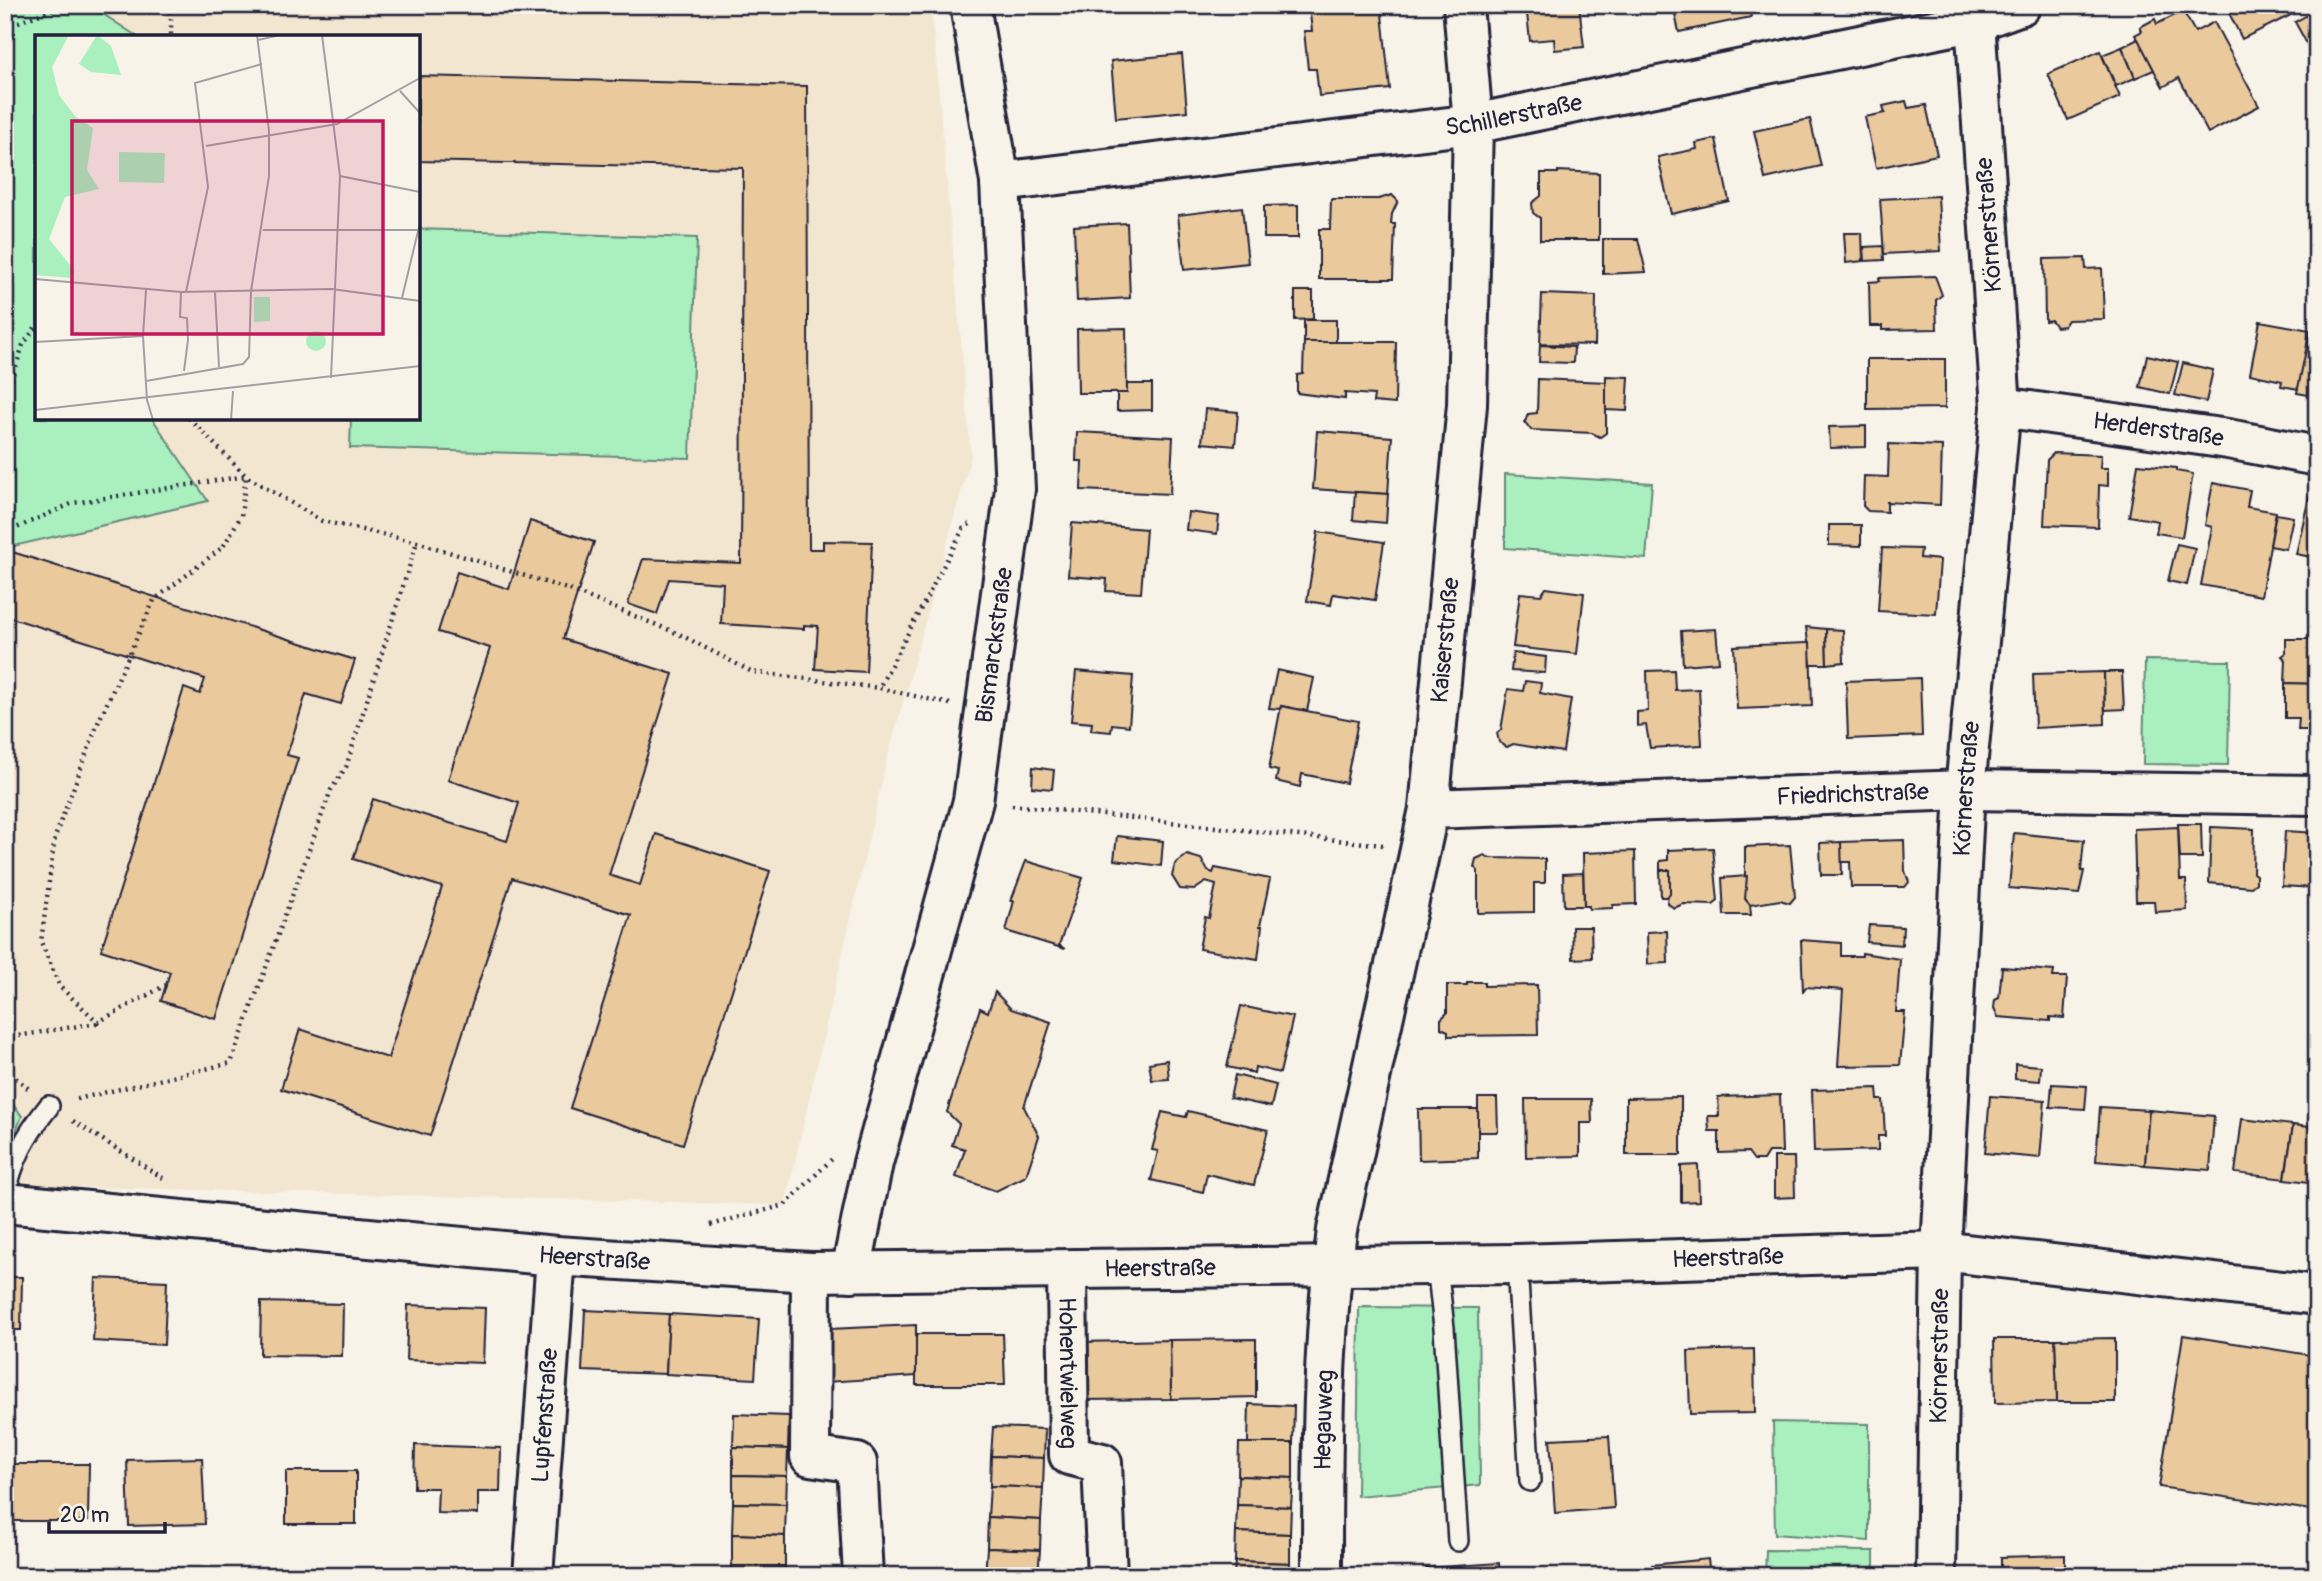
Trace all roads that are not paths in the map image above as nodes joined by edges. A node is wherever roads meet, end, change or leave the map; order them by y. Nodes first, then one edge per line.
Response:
1 (970, 5) edge
2 (1463, 5) edge
3 (2021, 5) edge
4 (1975, 13) edge
5 (1473, 124) junction
6 (1000, 182) junction
7 (2001, 407) junction
8 (2317, 456) edge
9 (1965, 790) junction
10 (2317, 794) edge
11 (1429, 809) junction
12 (49, 1106) road end
13 (5, 1196) edge
14 (5, 1203) edge
15 (1941, 1251) junction
16 (556, 1256) junction
17 (1517, 1264) junction
18 (1333, 1265) junction
19 (1437, 1265) junction
20 (1067, 1270) junction
21 (811, 1272) junction
22 (851, 1272) junction
23 (2317, 1295) edge
24 (1530, 1481) dead end
25 (1458, 1541) dead end
26 (533, 1576) edge
27 (863, 1576) edge
28 (1107, 1576) edge
29 (1322, 1576) edge
30 (1936, 1576) edge

1 - 6 street, Bismarckstraße
2 - 5 street, Kaiserstraße
3 - 4 street, Schillerstraße
4 - 5 street, Schillerstraße
4 - 7 street, Körnerstraße
5 - 6 street, Schillerstraße
5 - 11 street, Kaiserstraße
6 - 22 street, Bismarckstraße
7 - 8 street, Herderstraße
7 - 9 street, Körnerstraße
9 - 10 street, Friedrichstraße
9 - 11 street, Friedrichstraße
9 - 15 street, Körnerstraße
11 - 18 street, Kaiserstraße
12 - 13 lane
14 - 16 street, Heerstraße
15 - 17 street, Heerstraße
15 - 23 street, Heerstraße
15 - 30 street, Körnerstraße
16 - 21 street, Heerstraße
16 - 26 street, Lupfenstraße
17 - 19 street, Heerstraße
17 - 24 lane
18 - 19 street, Heerstraße
18 - 20 street, Heerstraße
18 - 29 street, Hegauweg
19 - 25 lane
20 - 22 street, Heerstraße
20 - 28 street, Hohentwielweg
21 - 22 street, Heerstraße
21 - 27 street

